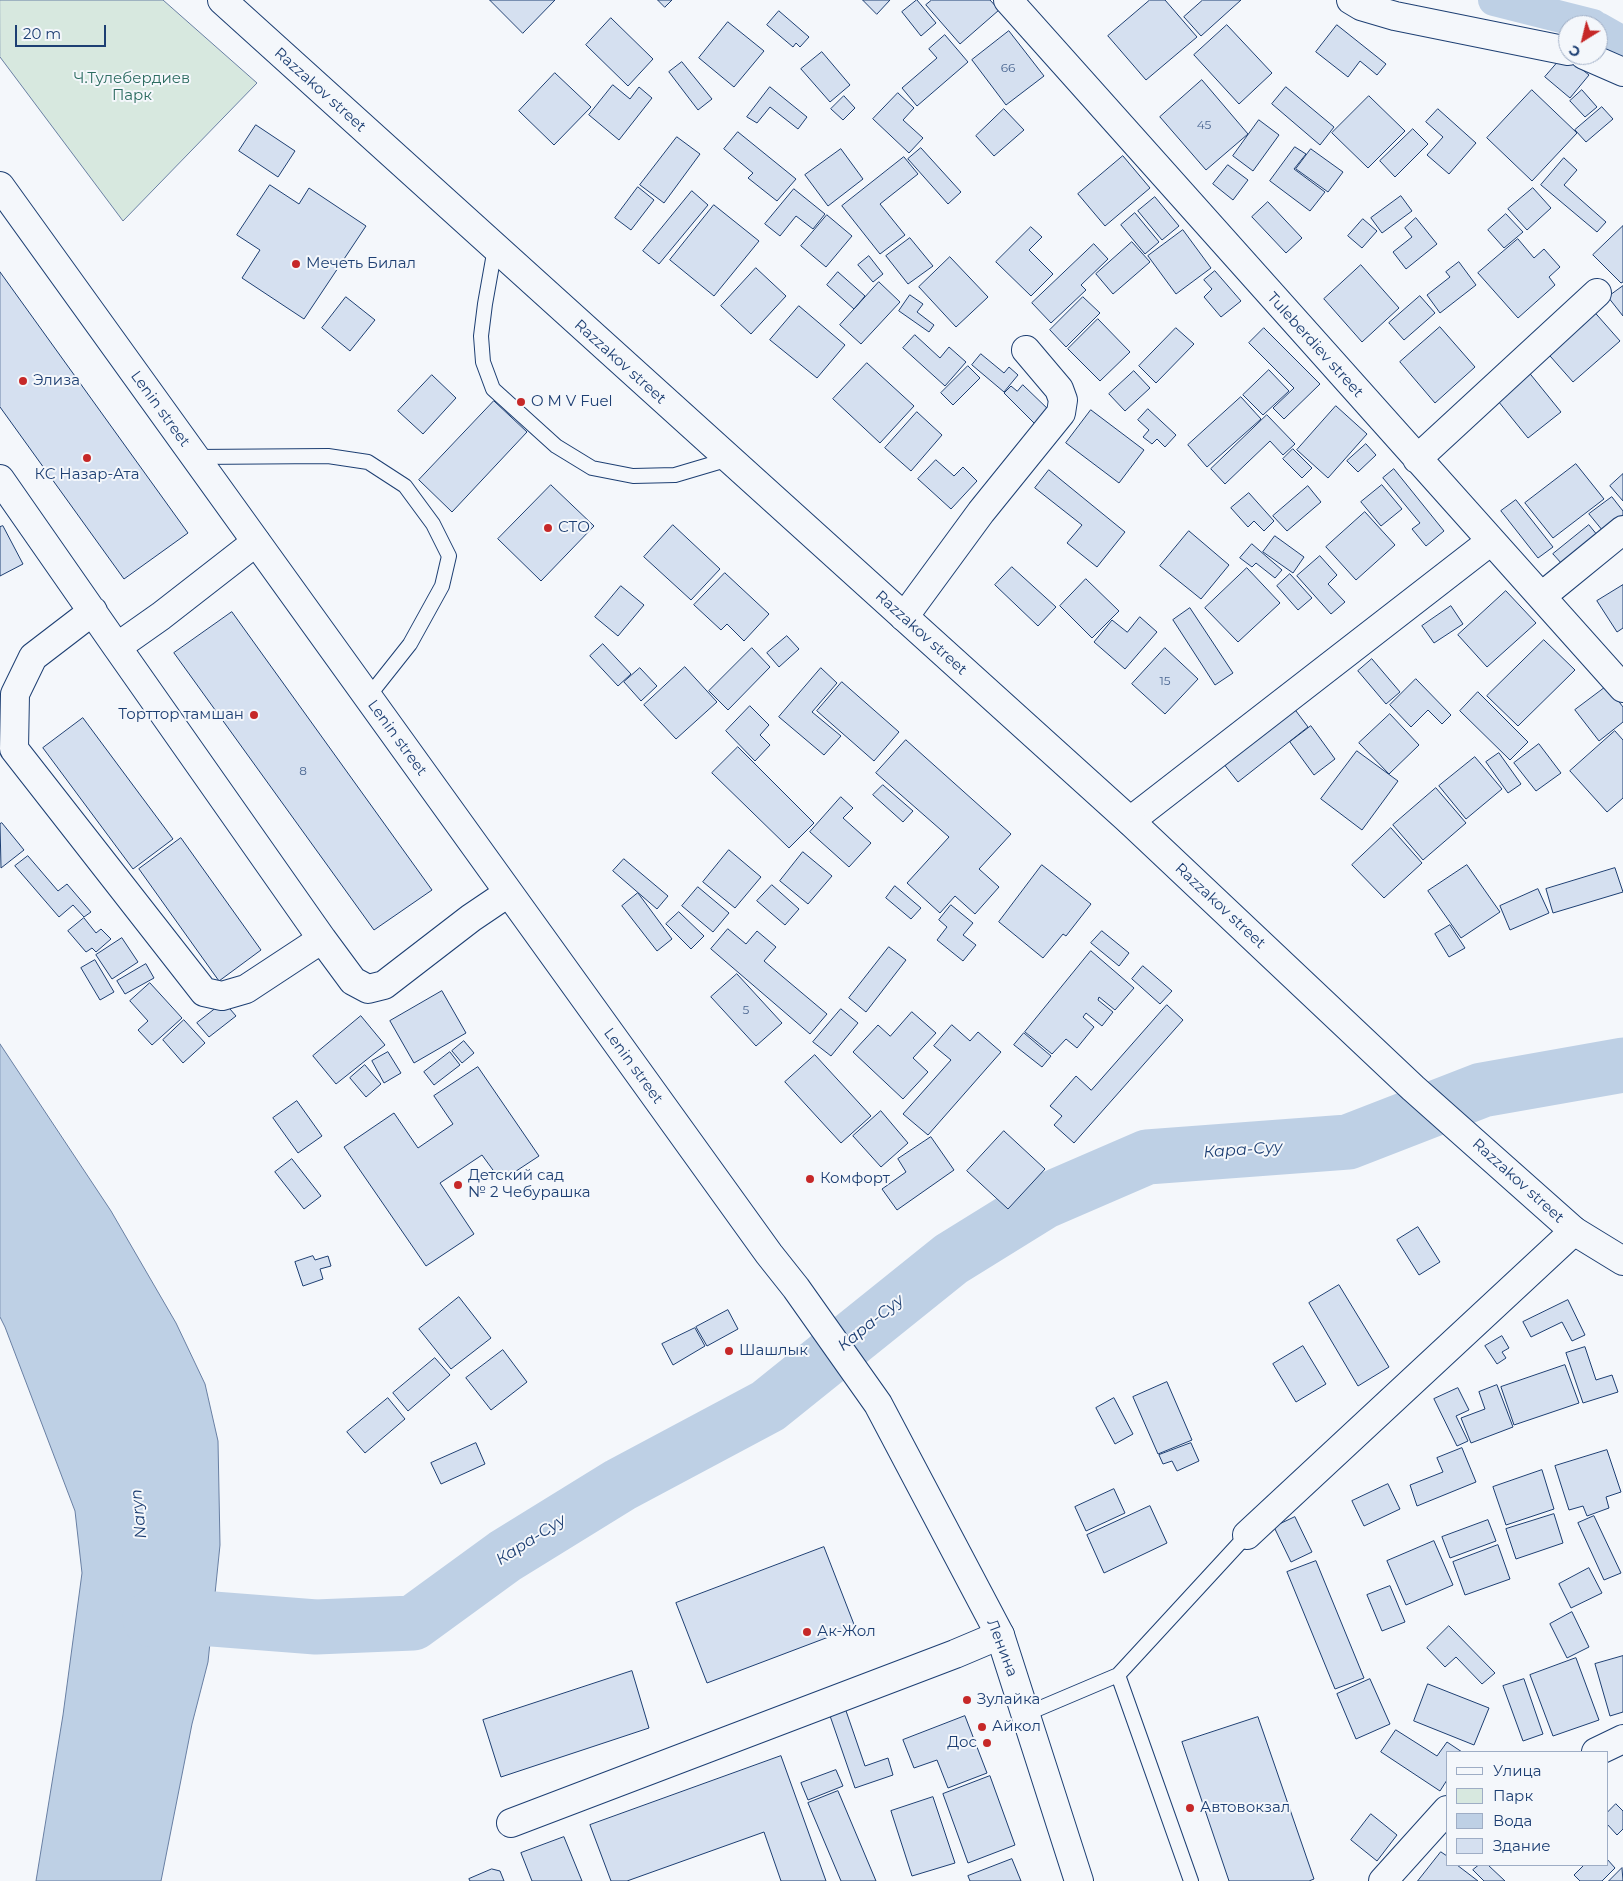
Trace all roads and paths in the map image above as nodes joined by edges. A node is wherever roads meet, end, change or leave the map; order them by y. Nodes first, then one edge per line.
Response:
1 (222, 0) edge
2 (1008, 0) edge
3 (1351, 0) edge
4 (1558, 49) edge
5 (1607, 65) edge
6 (1623, 72) edge
7 (0, 186) edge
8 (495, 248) junction
9 (1597, 293) dead end
10 (1026, 350) dead end
11 (195, 457) junction
12 (729, 459) junction
13 (1417, 459) junction
14 (0, 479) edge
15 (1623, 530) edge
16 (1491, 541) junction
17 (256, 542) junction
18 (1542, 596) junction
19 (93, 611) junction
20 (904, 617) junction
21 (117, 646) junction
22 (1623, 688) edge
23 (368, 697) junction
24 (1130, 821) junction
25 (508, 893) junction
26 (322, 939) junction
27 (1574, 1231) junction
28 (1623, 1261) edge
29 (878, 1404) joint
30 (1247, 1535) joint
31 (1000, 1635) junction
32 (1118, 1675) junction
33 (1026, 1714) junction
34 (1623, 1739) edge
35 (1598, 1751) edge
36 (1446, 1811) edge
37 (511, 1823) dead end
38 (1079, 1881) edge
39 (1191, 1881) edge
40 (1382, 1881) edge

1 - 8 main road, Razzakov street
2 - 13 main road, Tuleberdiev street
3 - 4 main road
5 - 6 main road
7 - 11 main road, Lenin street
8 - 12 main road, Razzakov street
8 - 12 lane
9 - 13 main road
10 - 20 main road
11 - 17 main road, Lenin street
11 - 23 lane
12 - 20 main road, Razzakov street
13 - 16 main road, Tuleberdiev street
14 - 19 main road
15 - 18 main road
16 - 18 main road, Tuleberdiev street
16 - 24 main road
17 - 21 main road
17 - 23 main road, Lenin street
18 - 22 main road, Tuleberdiev street
19 - 21 main road
19 - 26 main road
20 - 24 main road, Razzakov street
21 - 26 main road
23 - 25 main road, Lenin street
24 - 27 main road, Razzakov street
25 - 26 main road
25 - 29 main road, Lenin street
27 - 28 main road, Razzakov street
27 - 30 main road
29 - 31 main road, Ленина
30 - 32 lane
31 - 33 main road, Ленина
31 - 37 main road
32 - 33 lane
32 - 39 lane
33 - 38 main road, Ленина
34 - 35 main road
36 - 40 main road

